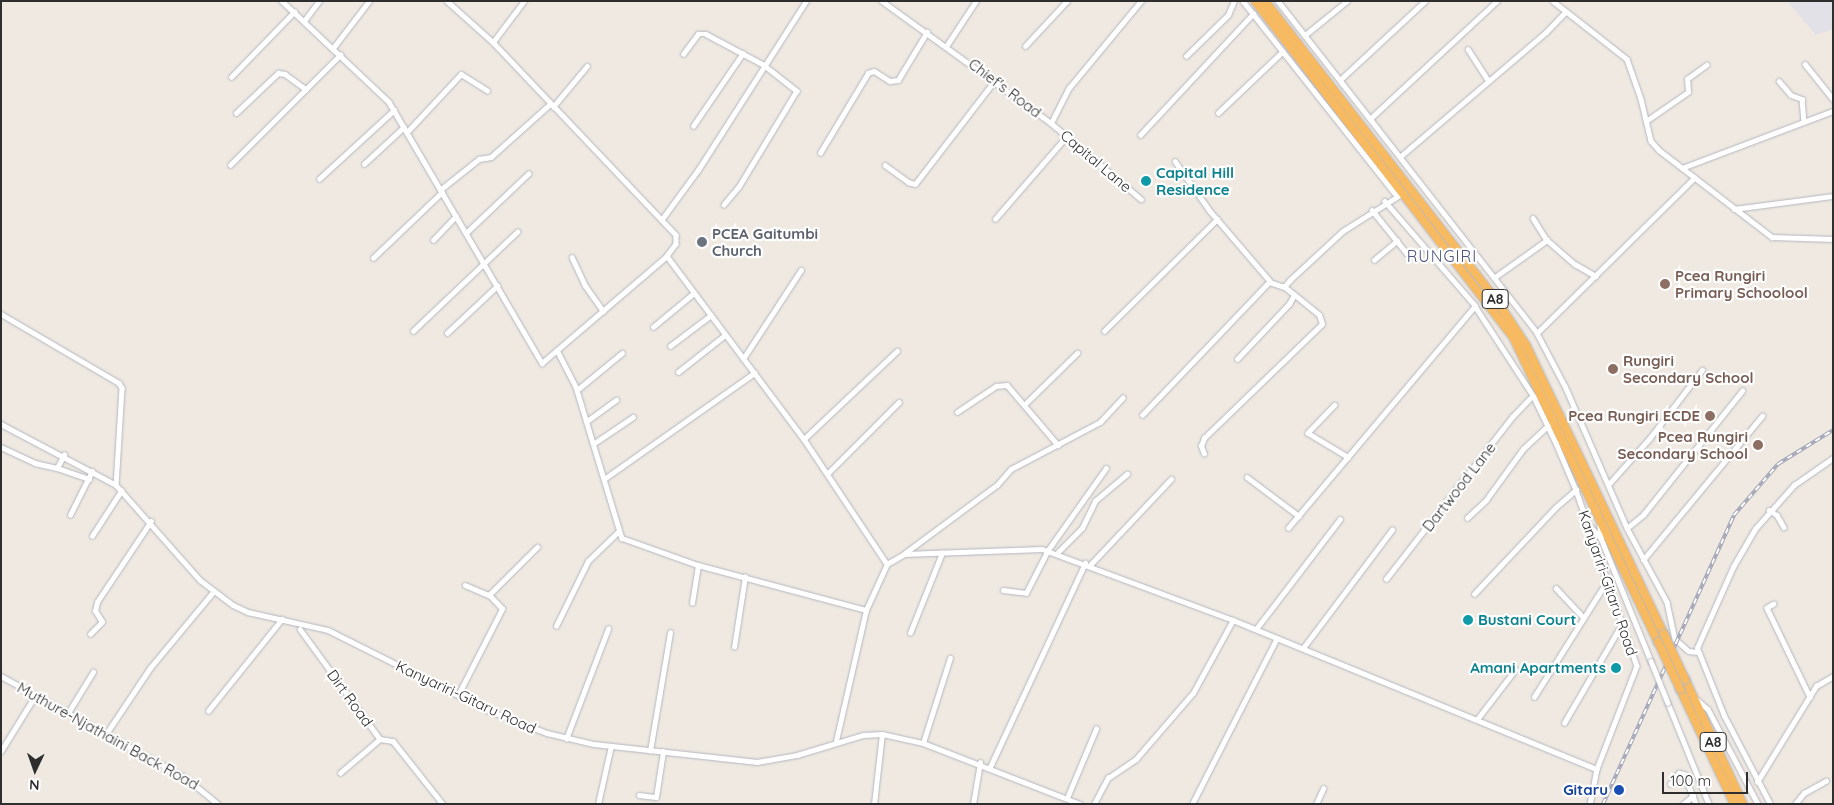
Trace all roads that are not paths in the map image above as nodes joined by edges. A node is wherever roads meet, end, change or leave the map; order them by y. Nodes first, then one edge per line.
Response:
1 (283, 1) edge
2 (319, 1) edge
3 (369, 1) edge
4 (447, 1) edge
5 (524, 1) edge
6 (806, 1) edge
7 (882, 1) edge
8 (976, 1) edge
9 (1067, 1) edge
10 (1141, 1) edge
11 (1234, 1) edge
12 (1243, 1) edge
13 (1255, 1) edge
14 (1266, 1) edge
15 (1278, 1) edge
16 (1347, 1) edge
17 (1424, 1) edge
18 (1497, 1) edge
19 (1555, 2) edge
20 (294, 12) junction
21 (1565, 12) junction
22 (1253, 14) junction
23 (304, 22) junction
24 (928, 32) junction
25 (1305, 35) junction
26 (493, 42) junction
27 (947, 45) junction
28 (1025, 46) dead end
29 (333, 48) junction
30 (1468, 49) dead end
31 (743, 52) junction
32 (1282, 52) junction
33 (683, 54) dead end
34 (340, 55) junction
35 (1186, 56) dead end
36 (1805, 64) dead end
37 (764, 65) junction
38 (1706, 65) dead end
39 (587, 66) dead end
40 (231, 77) dead end
41 (995, 80) junction
42 (1340, 80) junction
43 (1488, 80) junction
44 (1779, 81) dead end
45 (306, 89) junction
46 (487, 90) dead end
47 (1833, 98) edge
48 (552, 105) junction
49 (394, 110) junction
50 (1833, 111) edge
51 (236, 113) dead end
52 (1218, 113) dead end
53 (1371, 118) junction
54 (1646, 121) junction
55 (1804, 122) junction
56 (1051, 123) junction
57 (693, 126) dead end
58 (405, 130) junction
59 (1140, 135) dead end
60 (1066, 137) junction
61 (820, 153) dead end
62 (1401, 156) junction
63 (1175, 161) dead end
64 (364, 164) dead end
65 (230, 165) dead end
66 (885, 165) dead end
67 (1682, 168) junction
68 (528, 174) dead end
69 (1694, 178) junction
70 (320, 179) dead end
71 (441, 191) junction
72 (1401, 194) junction
73 (1833, 196) edge
74 (1141, 199) dead end
75 (1385, 202) junction
76 (724, 205) dead end
77 (1734, 209) junction
78 (1372, 210) junction
79 (456, 216) junction
80 (1534, 218) dead end
81 (662, 219) junction
82 (995, 219) dead end
83 (1217, 219) junction
84 (517, 232) dead end
85 (466, 233) junction
86 (1833, 239) edge
87 (433, 240) dead end
88 (1546, 240) junction
89 (1397, 241) junction
90 (667, 256) junction
91 (1409, 256) dead end
92 (572, 257) dead end
93 (373, 258) dead end
94 (1374, 260) dead end
95 (483, 262) junction
96 (801, 270) dead end
97 (1596, 276) junction
98 (1495, 277) junction
99 (1270, 281) junction
100 (496, 286) junction
101 (1284, 287) junction
102 (694, 293) junction
103 (1294, 295) junction
104 (1475, 306) junction
105 (603, 311) junction
106 (1, 314) edge
107 (711, 315) junction
108 (652, 327) dead end
109 (413, 331) dead end
110 (1104, 331) dead end
111 (447, 333) dead end
112 (1537, 333) junction
113 (725, 335) junction
114 (670, 346) dead end
115 (557, 350) junction
116 (897, 351) dead end
117 (622, 353) dead end
118 (1077, 353) dead end
119 (1237, 358) dead end
120 (744, 359) junction
121 (1702, 370) dead end
122 (678, 372) dead end
123 (754, 373) junction
124 (577, 390) junction
125 (1742, 391) dead end
126 (1532, 396) junction
127 (1122, 398) dead end
128 (616, 400) dead end
129 (899, 402) dead end
130 (1025, 404) junction
131 (1335, 405) dead end
132 (957, 412) dead end
133 (1142, 415) dead end
134 (1762, 416) dead end
135 (633, 417) dead end
136 (587, 422) junction
137 (1, 424) edge
138 (1548, 426) junction
139 (804, 440) junction
140 (593, 444) junction
141 (1058, 445) junction
142 (1, 447) edge
143 (1204, 454) dead end
144 (64, 455) junction
145 (1348, 457) junction
146 (1833, 458) edge
147 (57, 468) junction
148 (1106, 468) dead end
149 (92, 471) junction
150 (828, 473) junction
151 (1127, 474) dead end
152 (1247, 477) dead end
153 (89, 479) junction
154 (604, 479) junction
155 (1172, 479) dead end
156 (116, 485) junction
157 (1608, 485) junction
158 (1576, 490) junction
159 (121, 491) junction
160 (1770, 510) junction
161 (70, 515) dead end
162 (1299, 516) junction
163 (1467, 518) dead end
164 (1599, 518) junction
165 (1340, 519) dead end
166 (150, 521) junction
167 (1588, 523) junction
168 (1784, 527) dead end
169 (1288, 528) dead end
170 (1627, 528) junction
171 (1392, 530) dead end
172 (619, 531) junction
173 (92, 536) dead end
174 (1600, 538) junction
175 (538, 547) dead end
176 (1048, 550) junction
177 (1058, 552) junction
178 (942, 553) junction
179 (904, 554) junction
180 (1643, 560) junction
181 (1085, 563) junction
182 (887, 564) junction
183 (698, 565) junction
184 (1090, 565) junction
185 (744, 577) junction
186 (1386, 579) dead end
187 (1607, 581) junction
188 (465, 585) dead end
189 (1556, 588) dead end
190 (1003, 590) dead end
191 (213, 592) junction
192 (1474, 594) dead end
193 (488, 595) junction
194 (692, 603) dead end
195 (1774, 604) dead end
196 (866, 610) junction
197 (1583, 617) junction
198 (282, 619) junction
199 (1233, 620) junction
200 (1623, 622) junction
201 (556, 626) dead end
202 (300, 629) dead end
203 (608, 629) dead end
204 (1256, 629) junction
205 (670, 633) dead end
206 (910, 633) dead end
207 (90, 634) dead end
208 (1277, 638) junction
209 (734, 647) dead end
210 (1303, 648) junction
211 (1697, 652) junction
212 (950, 658) dead end
213 (1515, 670) dead end
214 (93, 672) dead end
215 (1, 676) edge
216 (1833, 676) edge
217 (458, 695) junction
218 (35, 696) junction
219 (1534, 696) dead end
220 (1692, 696) junction
221 (1810, 697) junction
222 (208, 711) dead end
223 (68, 713) junction
224 (1478, 718) junction
225 (1564, 723) dead end
226 (1096, 729) dead end
227 (106, 734) junction
228 (882, 734) junction
229 (380, 739) junction
230 (566, 739) junction
231 (836, 741) junction
232 (923, 743) junction
233 (611, 746) junction
234 (1, 751) edge
235 (650, 751) junction
236 (663, 752) junction
237 (980, 763) junction
238 (990, 767) junction
239 (1597, 769) junction
240 (340, 773) dead end
241 (1826, 781) dead end
242 (1757, 782) junction
243 (1670, 784) dead end
244 (1323, 789) dead end
245 (638, 795) dead end
246 (1693, 796) junction
247 (1067, 798) junction
248 (218, 804) edge
249 (443, 804) edge
250 (598, 804) edge
251 (874, 804) edge
252 (973, 804) edge
253 (1080, 804) edge
254 (1094, 804) edge
255 (1192, 804) edge
256 (1316, 804) edge
257 (1590, 804) edge
258 (1683, 804) edge
259 (1696, 804) edge
260 (1709, 804) edge
261 (1734, 804) edge
262 (1743, 804) edge
263 (1758, 804) edge
264 (1770, 804) edge
265 (1795, 804) edge

1 - 20 street
2 - 23 street
3 - 29 street
4 - 26 street
5 - 26 street
6 - 37 street
7 - 24 street, Chief's Road
8 - 27 street
9 - 28 street
10 - 56 street, Chief's Road
11 - 35 street
12 - 22 street
13 - 72 highway, A8
14 - 220 highway, A8, bridge
15 - 25 street
16 - 25 street
17 - 42 street
18 - 53 street
19 - 21 street
20 - 23 street
20 - 40 street
21 - 43 street
21 - 54 street
22 - 32 street
22 - 59 street
23 - 29 street
24 - 27 street, Chief's Road
24 - 61 street
25 - 42 street
26 - 48 street
27 - 41 street, Chief's Road
29 - 34 street
30 - 43 street
31 - 33 street
31 - 37 street
31 - 57 street
32 - 52 street
32 - 72 street
34 - 45 street
34 - 49 street
36 - 47 street
37 - 76 street
37 - 81 street
38 - 54 street
39 - 48 street
41 - 56 street, Chief's Road
41 - 66 street
42 - 53 street
43 - 62 street
44 - 55 street
45 - 51 street
45 - 65 street
46 - 58 street
48 - 71 street
48 - 81 street
49 - 58 street
49 - 70 street
50 - 55 street
53 - 62 street
54 - 67 street
55 - 67 street
56 - 60 street, Capital Lane
58 - 64 street
58 - 71 street
60 - 74 street, Capital Lane
60 - 82 street
62 - 98 street
63 - 83 street
67 - 69 street
68 - 85 street
69 - 77 street
69 - 97 street
71 - 79 street
71 - 93 street
72 - 75 street
72 - 164 highway, A8
73 - 77 street
75 - 78 street
75 - 104 street, Kanyariri-Gitaru Road
77 - 86 street
78 - 89 street
78 - 101 street
79 - 85 street
79 - 87 street
80 - 88 street
81 - 90 street
83 - 99 street
83 - 110 street
84 - 95 street
85 - 95 street
88 - 97 street
88 - 98 street
89 - 91 street
89 - 94 street
90 - 102 street
90 - 105 street
92 - 105 street
95 - 100 street
95 - 109 street
96 - 120 street
97 - 112 street
98 - 112 street
99 - 101 street
99 - 133 street
100 - 111 street
100 - 115 street
101 - 103 street
102 - 107 street
102 - 108 street
103 - 119 street
103 - 143 street
104 - 126 street, Kanyariri-Gitaru Road
104 - 145 street
105 - 115 street
106 - 156 street
107 - 113 street
107 - 114 street
112 - 157 street
113 - 120 street
113 - 122 street
115 - 124 street
116 - 139 street
117 - 124 street
118 - 130 street
120 - 123 street
121 - 157 street
123 - 139 street
123 - 154 street
124 - 136 street
125 - 170 street
126 - 138 street, Kanyariri-Gitaru Road
126 - 186 street, Dartwood Lane
127 - 141 street
128 - 136 street
129 - 150 street
130 - 132 street
130 - 141 street
131 - 145 street
134 - 180 street
135 - 140 street
136 - 140 street
137 - 144 street, Kanyariri-Gitaru Road
138 - 158 street, Kanyariri-Gitaru Road
138 - 163 street
139 - 150 street
140 - 154 street
141 - 179 street
142 - 147 street
144 - 147 street
144 - 149 street, Kanyariri-Gitaru Road
145 - 162 street
146 - 160 street
147 - 153 street
148 - 176 street
149 - 153 street
149 - 156 street, Kanyariri-Gitaru Road
150 - 182 street
151 - 177 street
152 - 162 street
153 - 161 street
154 - 172 street
155 - 184 street
156 - 159 street, Kanyariri-Gitaru Road
157 - 170 street
158 - 167 street, Kanyariri-Gitaru Road
158 - 192 street
159 - 166 street, Kanyariri-Gitaru Road
159 - 173 street
160 - 168 street
160 - 211 street
162 - 169 street
164 - 174 street
164 - 261 highway, A8, bridge
165 - 204 street
166 - 191 street, Kanyariri-Gitaru Road
166 - 207 street
167 - 174 street
167 - 187 street, Kanyariri-Gitaru Road
170 - 180 street
171 - 210 street
172 - 183 street
172 - 201 street
174 - 260 street, bridge
175 - 193 street
176 - 177 street
176 - 178 street
176 - 190 street
177 - 181 street
178 - 179 street
178 - 206 street
179 - 182 street
180 - 211 street
181 - 184 street
181 - 238 street
182 - 196 street
183 - 185 street
183 - 194 street
184 - 199 street
185 - 196 street
185 - 209 street
187 - 197 street
187 - 200 street, Kanyariri-Gitaru Road
188 - 193 street
189 - 197 street
191 - 198 street, Kanyariri-Gitaru Road
191 - 227 street
193 - 217 street
195 - 221 street
196 - 231 street
197 - 219 street
198 - 217 street, Kanyariri-Gitaru Road
198 - 222 street
199 - 204 street
199 - 254 street
200 - 225 street
200 - 239 street, Kanyariri-Gitaru Road
202 - 229 street, Dirt Road
203 - 230 street
204 - 208 street
205 - 235 street
208 - 210 street
208 - 255 street
210 - 224 street
211 - 242 street
212 - 232 street
213 - 224 street
214 - 223 street
215 - 218 street, Muthure-Njathaini Back Road
216 - 221 street
217 - 230 street, Kanyariri-Gitaru Road
218 - 223 street, Muthure-Njathaini Back Road
218 - 234 street
220 - 262 highway, A8
220 - 263 street
221 - 242 street
223 - 227 street, Muthure-Njathaini Back Road
224 - 239 street
226 - 247 street
227 - 248 street, Muthure-Njathaini Back Road
228 - 231 street, Kanyariri-Gitaru Road
228 - 232 street, Kanyariri-Gitaru Road
228 - 251 street
229 - 240 street
229 - 249 street, Dirt Road
230 - 233 street, Kanyariri-Gitaru Road
231 - 236 street, Kanyariri-Gitaru Road
232 - 237 street, Kanyariri-Gitaru Road
233 - 235 street, Kanyariri-Gitaru Road
233 - 250 street
235 - 236 street, Kanyariri-Gitaru Road
236 - 245 street
237 - 238 street, Kanyariri-Gitaru Road
237 - 252 street
238 - 247 street, Kanyariri-Gitaru Road
239 - 257 street, Kanyariri-Gitaru Road
241 - 265 street
242 - 264 street
243 - 246 street
244 - 256 street
246 - 258 street
246 - 259 street
247 - 253 street, Kanyariri-Gitaru Road

